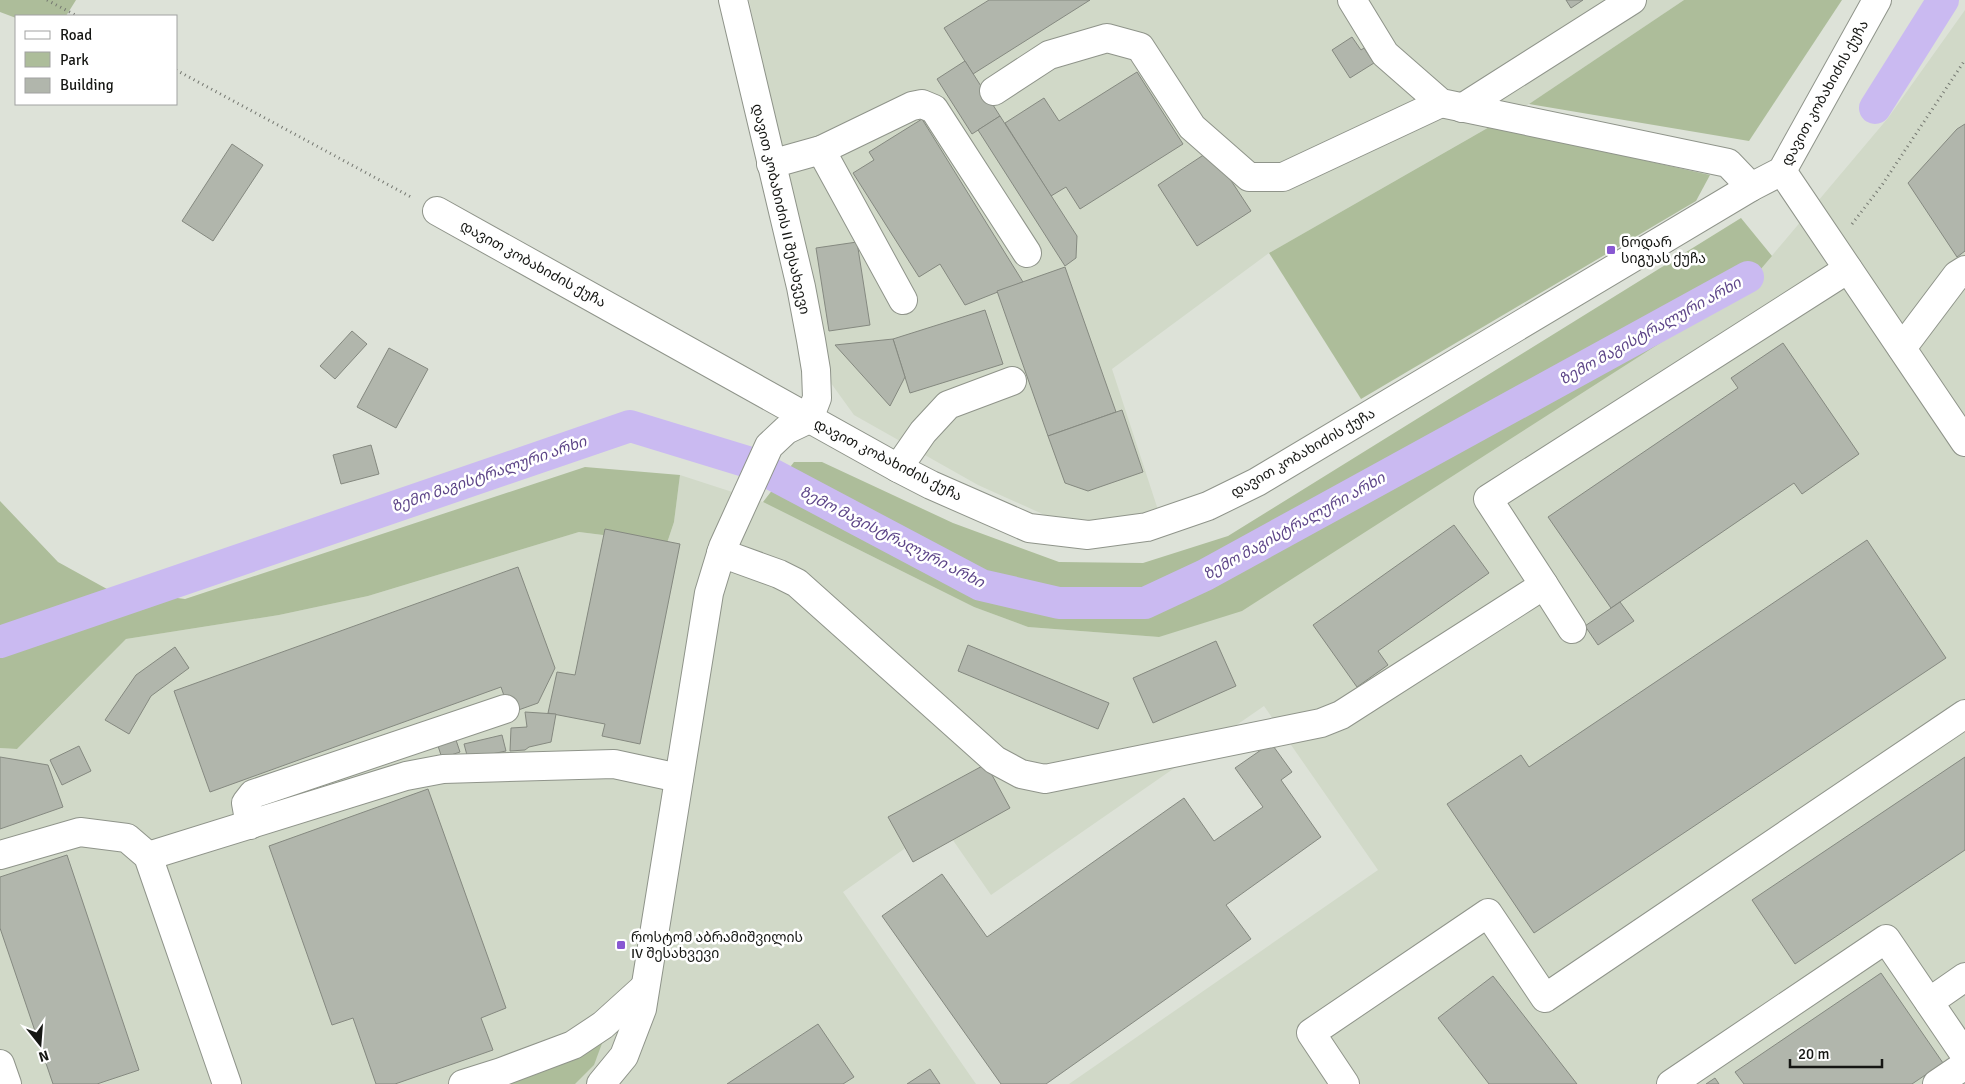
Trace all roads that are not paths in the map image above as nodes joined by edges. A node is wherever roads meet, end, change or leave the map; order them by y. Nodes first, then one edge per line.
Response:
1 (732, 0) edge
2 (1352, 0) edge
3 (1632, 0) edge
4 (1877, 0) edge
5 (994, 91) dead end
6 (1452, 105) junction
7 (821, 150) junction
8 (771, 164) junction
9 (1782, 171) junction
10 (1751, 187) junction
11 (437, 211) road end
12 (1027, 253) dead end
13 (1841, 258) junction
14 (1965, 270) edge
15 (903, 300) dead end
16 (1902, 348) junction
17 (1012, 381) dead end
18 (810, 419) junction
19 (1965, 442) edge
20 (898, 468) junction
21 (721, 553) junction
22 (1544, 585) junction
23 (1572, 629) dead end
24 (505, 708) dead end
25 (1965, 714) edge
26 (679, 778) junction
27 (250, 825) junction
28 (0, 855) edge
29 (148, 856) junction
30 (1965, 977) edge
31 (645, 987) junction
32 (1929, 1002) junction
33 (1965, 1055) edge
34 (0, 1064) edge
35 (1965, 1065) edge
36 (7, 1084) edge
37 (227, 1084) edge
38 (463, 1084) edge
39 (601, 1084) edge
40 (1345, 1084) edge
41 (1671, 1084) edge
42 (1937, 1084) edge

1 - 8 street, დავით კობახიძის II შესახვევი
2 - 6 street
3 - 6 street
4 - 9 street, დავით კობახიძის ქუჩა
5 - 6 street
6 - 10 street
7 - 8 street
7 - 12 street
7 - 15 street
8 - 18 street, დავით კობახიძის II შესახვევი
9 - 10 street, დავით კობახიძის ქუჩა
9 - 13 street
10 - 20 street, დავით კობახიძის ქუჩა
11 - 18 street, დავით კობახიძის ქუჩა
13 - 16 street
13 - 22 street
14 - 16 street
16 - 19 street
17 - 20 street
18 - 20 street, დავით კობახიძის ქუჩა
18 - 21 street
21 - 22 street
21 - 26 street
22 - 23 street
24 - 27 street
25 - 40 street
26 - 27 street
26 - 31 street
27 - 29 street
28 - 29 street
29 - 37 street
30 - 32 street
31 - 38 street
31 - 39 street
32 - 33 street
32 - 41 street
34 - 36 street
35 - 42 street

